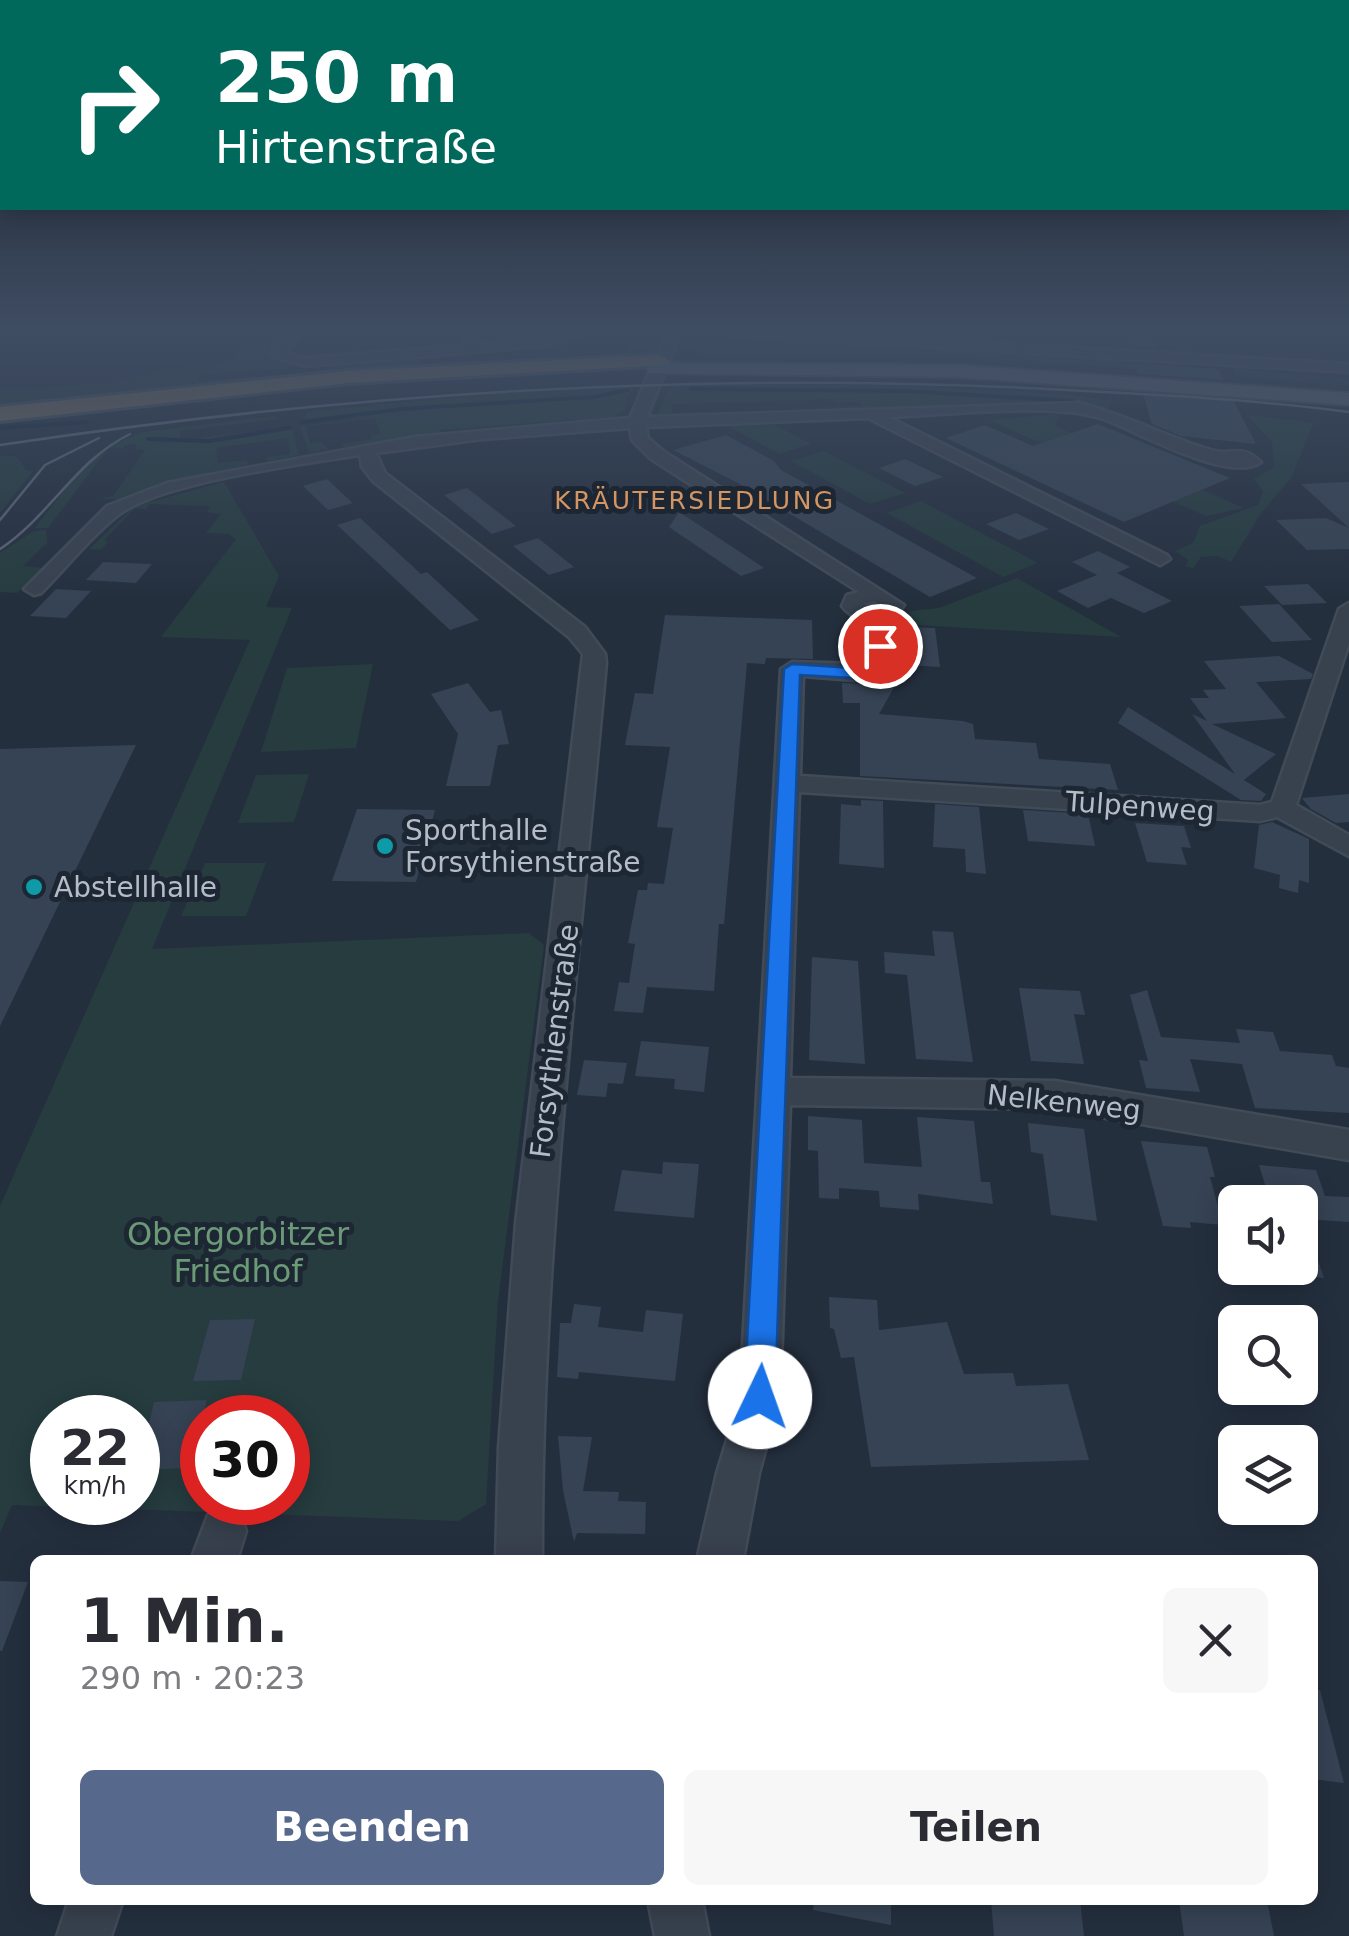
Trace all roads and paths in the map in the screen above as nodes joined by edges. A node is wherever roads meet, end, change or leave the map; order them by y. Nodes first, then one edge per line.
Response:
1 (632, 421) edge
2 (637, 421) edge
3 (888, 421) edge
4 (1125, 421) edge
5 (367, 448) junction
6 (1219, 457) dead end
7 (1160, 559) dead end
8 (34, 589) dead end
9 (1349, 610) edge
10 (788, 784) junction
11 (1281, 808) junction
12 (1349, 847) edge
13 (775, 1091) junction
14 (1349, 1145) edge
15 (519, 1555) edge
16 (721, 1555) edge
17 (94, 1905) edge
18 (676, 1905) edge
19 (84, 1936) edge
20 (682, 1936) edge

1 - 5 street
2 - 10 street
3 - 7 street
4 - 6 street
5 - 8 street
5 - 15 street, Forsythienstraße
9 - 11 street
10 - 11 street, Tulpenweg
10 - 13 street
11 - 12 street
13 - 14 street, Nelkenweg
13 - 16 street
17 - 19 street
18 - 20 street

